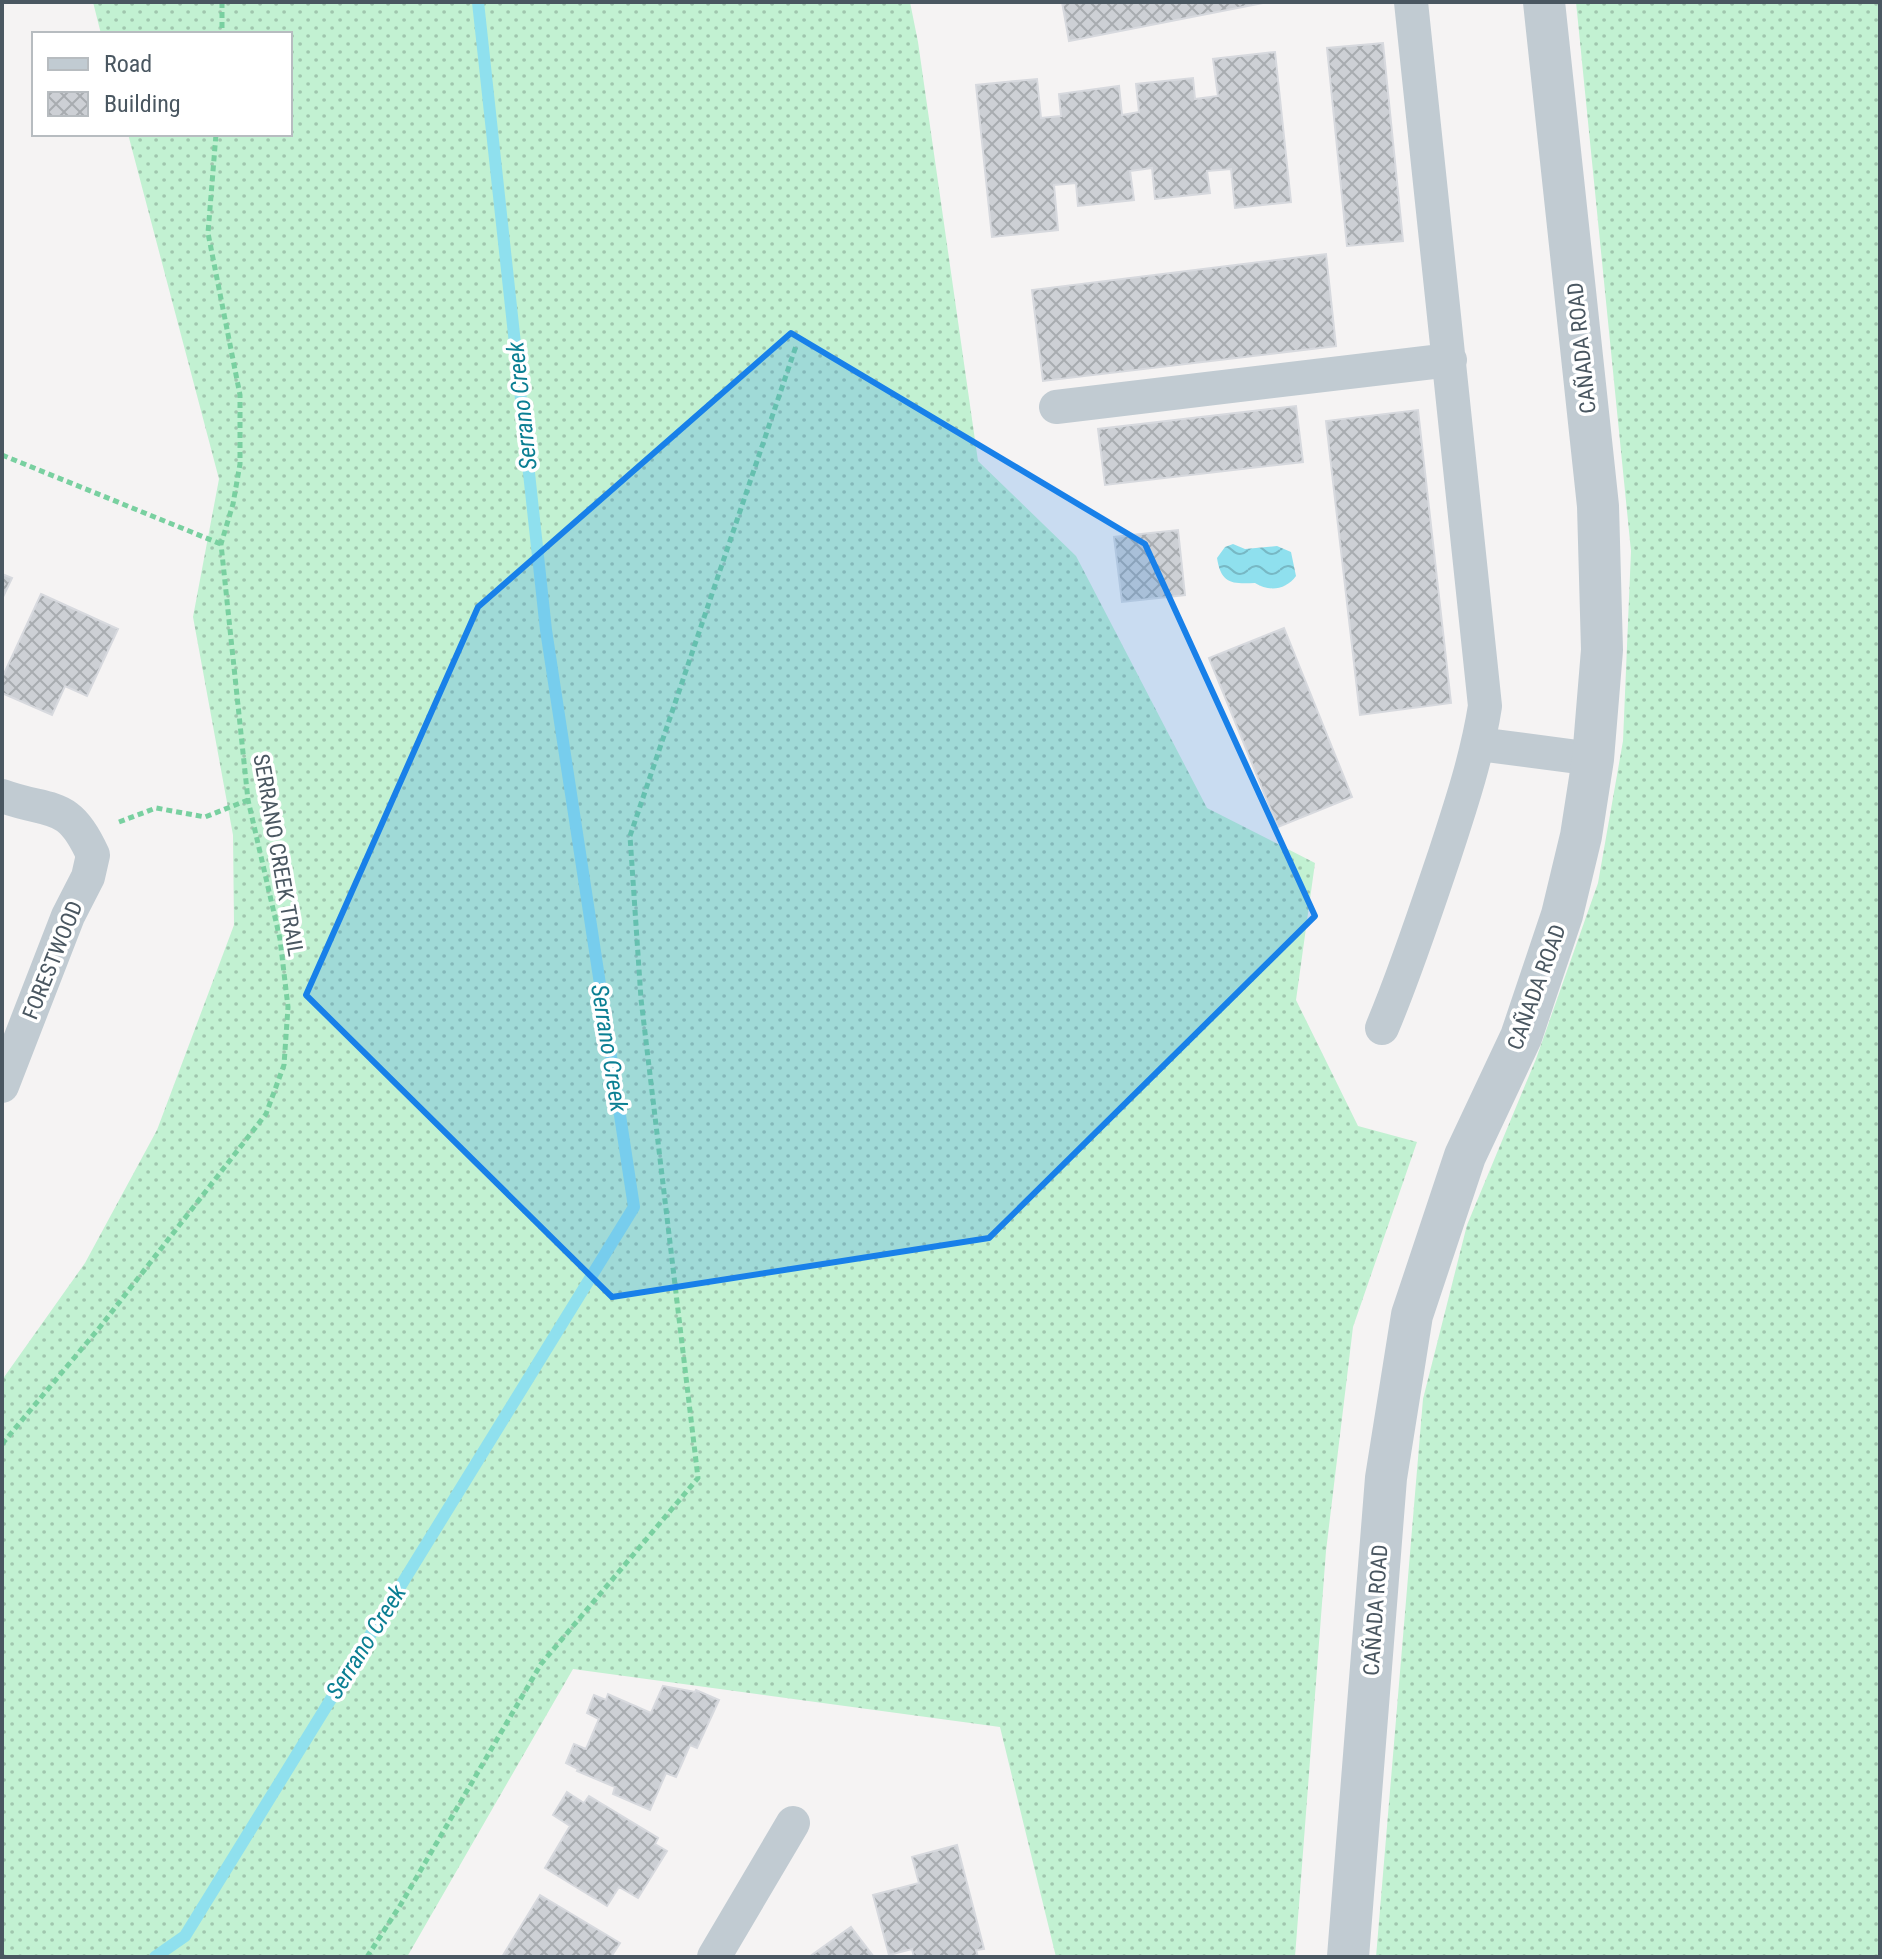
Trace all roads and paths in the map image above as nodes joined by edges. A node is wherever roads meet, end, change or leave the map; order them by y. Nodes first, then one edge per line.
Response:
1 (222, 2) edge
2 (1411, 2) edge
3 (1544, 2) edge
4 (222, 32) edge
5 (216, 136) edge
6 (796, 346) dead end
7 (1450, 360) junction
8 (1056, 407) dead end
9 (2, 455) edge
10 (221, 544) junction
11 (1479, 744) junction
12 (1593, 759) junction
13 (2, 796) edge
14 (248, 800) junction
15 (84, 835) junction
16 (1382, 1028) dead end
17 (2, 1086) edge
18 (2, 1444) edge
19 (793, 1823) dead end
20 (367, 1957) edge
21 (714, 1957) edge
22 (1348, 1957) edge

1 - 4 path
2 - 7 street
3 - 12 street, CAÑADA ROAD
5 - 10 path, SERRANO CREEK TRAIL
6 - 20 path
7 - 8 street
7 - 11 street
9 - 10 path
10 - 14 path, SERRANO CREEK TRAIL
11 - 12 street
11 - 16 street
12 - 22 street, CAÑADA ROAD
13 - 15 street
14 - 15 path
14 - 18 path, SERRANO CREEK TRAIL
15 - 17 street, FORESTWOOD
19 - 21 street

